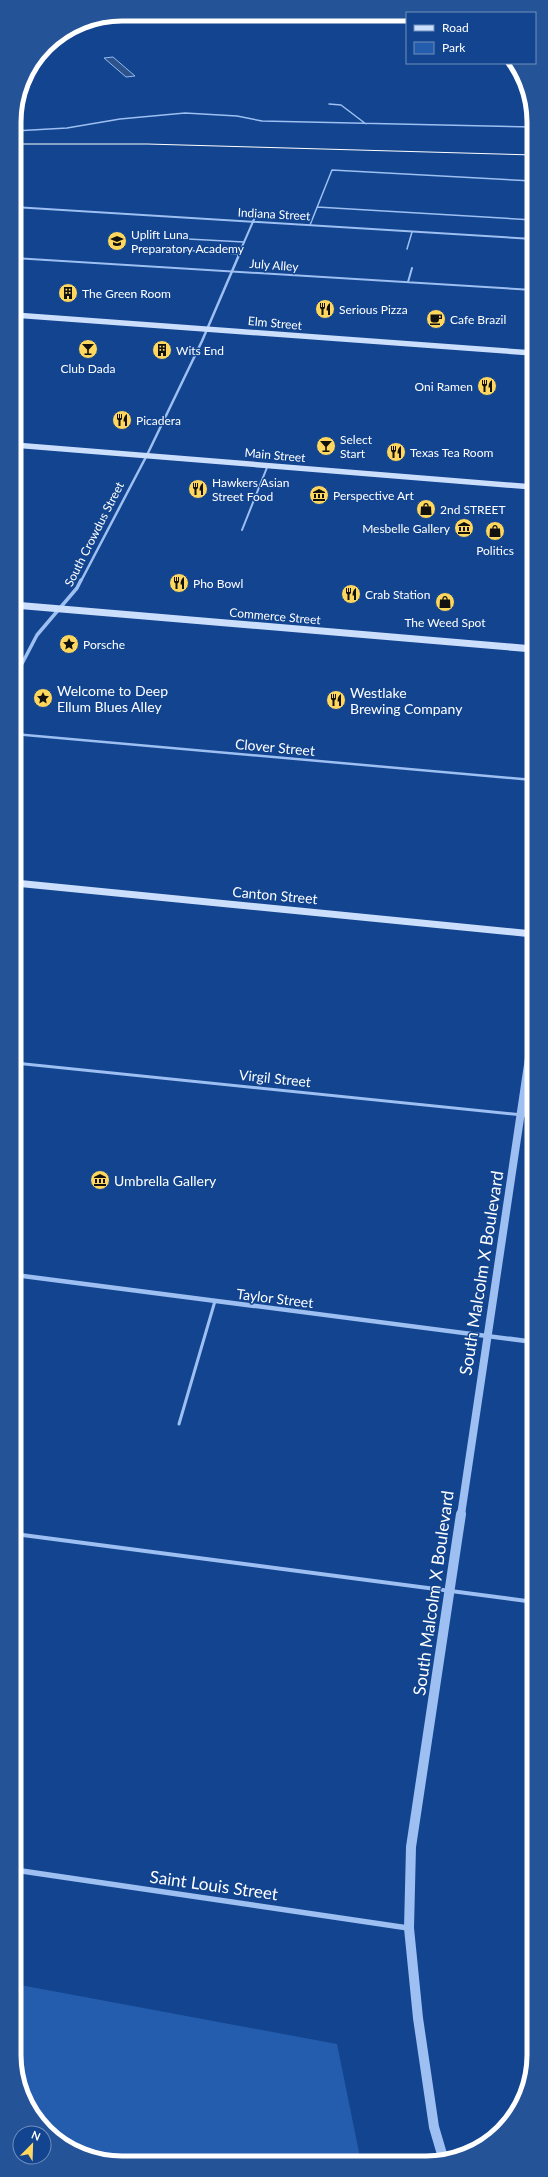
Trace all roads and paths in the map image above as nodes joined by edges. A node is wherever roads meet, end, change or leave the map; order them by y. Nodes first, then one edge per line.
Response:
1 (329, 104) dead end
2 (366, 124) junction
3 (527, 127) edge
4 (21, 131) edge
5 (527, 181) edge
6 (21, 207) edge
7 (317, 207) junction
8 (255, 217) dead end
9 (527, 220) edge
10 (253, 222) junction
11 (310, 225) junction
12 (412, 232) junction
13 (188, 239) dead end
14 (527, 239) edge
15 (244, 242) junction
16 (407, 249) dead end
17 (182, 250) dead end
18 (238, 254) junction
19 (21, 258) edge
20 (412, 268) dead end
21 (230, 271) junction
22 (408, 282) junction
23 (527, 290) edge
24 (21, 315) edge
25 (207, 328) junction
26 (527, 353) edge
27 (21, 446) edge
28 (147, 455) junction
29 (268, 465) junction
30 (527, 487) edge
31 (242, 530) dead end
32 (21, 606) edge
33 (60, 609) junction
34 (527, 648) edge
35 (21, 666) edge
36 (21, 735) edge
37 (527, 779) edge
38 (21, 884) edge
39 (527, 933) edge
40 (21, 1064) edge
41 (527, 1072) edge
42 (521, 1114) junction
43 (527, 1115) edge
44 (21, 1276) edge
45 (215, 1301) junction
46 (487, 1336) junction
47 (527, 1341) edge
48 (179, 1424) dead end
49 (21, 1535) edge
50 (449, 1590) junction
51 (527, 1601) edge
52 (21, 1871) edge
53 (409, 1928) junction
54 (442, 2155) edge

1 - 2 lane
2 - 3 lane
2 - 4 lane
5 - 7 lane
6 - 10 street, Indiana Street
7 - 9 lane
7 - 11 lane
8 - 10 street, South Crowdus Street
10 - 11 street, Indiana Street
10 - 15 street, South Crowdus Street
11 - 12 street, Indiana Street
12 - 14 street, Indiana Street
12 - 16 lane
13 - 15 lane
15 - 18 street, South Crowdus Street
17 - 18 lane
18 - 21 street, South Crowdus Street
19 - 21 lane, July Alley
20 - 22 lane
21 - 22 lane, July Alley
21 - 25 street, South Crowdus Street
22 - 23 lane, July Alley
24 - 25 main road, Elm Street
25 - 26 main road, Elm Street
25 - 28 street, South Crowdus Street
27 - 28 main road, Main Street
28 - 29 main road, Main Street
28 - 33 street, South Crowdus Street
29 - 30 main road, Main Street
29 - 31 lane
32 - 33 main road, Commerce Street
33 - 34 main road, Commerce Street
33 - 35 street, South Crowdus Street
36 - 37 lane, Clover Street
38 - 39 main road, Canton Street
40 - 42 lane, Virgil Street
41 - 42 street, South Malcolm X Boulevard
42 - 43 lane, Virgil Street
42 - 46 street, South Malcolm X Boulevard
44 - 45 street, Taylor Street
45 - 46 street, Taylor Street
45 - 48 lane
46 - 47 street, Taylor Street
46 - 50 street, South Malcolm X Boulevard
49 - 50 lane
50 - 51 lane
50 - 53 street, South Malcolm X Boulevard
52 - 53 street, Saint Louis Street
53 - 54 street, South Malcolm X Boulevard

